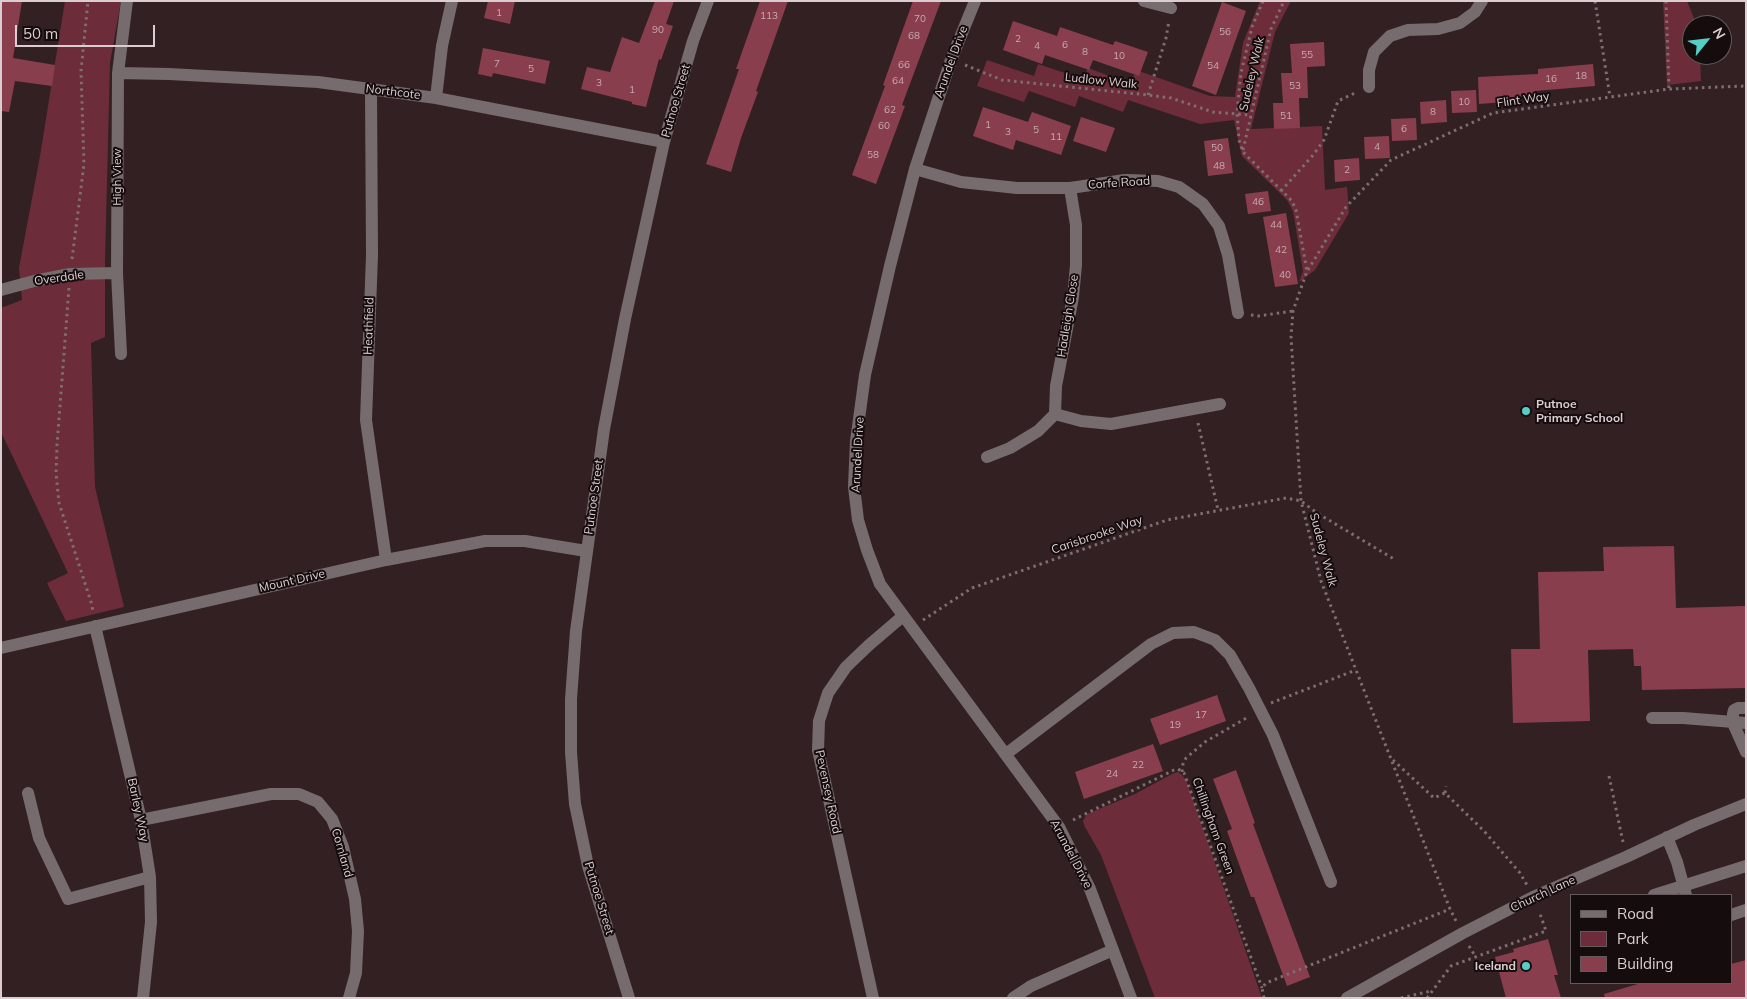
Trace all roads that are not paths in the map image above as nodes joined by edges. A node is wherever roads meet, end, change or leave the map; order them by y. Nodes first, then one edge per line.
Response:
1 (126, 1) edge
2 (452, 1) edge
3 (708, 1) edge
4 (975, 1) edge
5 (1144, 1) edge
6 (1482, 1) edge
7 (1171, 8) road end
8 (118, 73) junction
9 (1369, 87) road end
10 (371, 90) junction
11 (436, 98) junction
12 (664, 142) junction
13 (915, 169) junction
14 (1070, 188) junction
15 (117, 273) junction
16 (1, 290) edge
17 (1238, 313) road end
18 (121, 354) dead end
19 (1220, 404) dead end
20 (1055, 414) junction
21 (987, 457) dead end
22 (586, 551) junction
23 (386, 560) junction
24 (903, 616) junction
25 (95, 626) junction
26 (1, 648) edge
27 (1746, 708) edge
28 (1652, 718) dead end
29 (1740, 723) edge
30 (1746, 752) edge
31 (1006, 754) junction
32 (28, 793) dead end
33 (1746, 804) edge
34 (141, 820) junction
35 (1667, 837) junction
36 (1746, 866) edge
37 (150, 877) junction
38 (1331, 882) dead end
39 (1685, 890) edge
40 (1660, 894) edge
41 (1746, 910) edge
42 (1732, 915) edge
43 (1113, 950) junction
44 (143, 998) edge
45 (349, 998) edge
46 (629, 998) edge
47 (873, 998) edge
48 (1013, 998) edge
49 (1131, 998) edge
50 (1347, 998) edge

1 - 8 street, High View
2 - 11 street
3 - 12 street, Putnoe Street
4 - 13 street, Arundel Drive
5 - 7 street
6 - 9 street
8 - 10 street, Northcote
8 - 15 street, High View
10 - 11 street, Northcote
10 - 23 street, Heathfield
11 - 12 street, Northcote
12 - 22 street, Putnoe Street
13 - 14 street, Corfe Road
13 - 24 street, Arundel Drive
14 - 17 street, Corfe Road
14 - 20 street, Hadleigh Close
15 - 16 street, Overdale
15 - 18 street, High View
19 - 20 street
20 - 21 street
22 - 23 street, Mount Drive
22 - 46 street, Putnoe Street
23 - 25 street, Mount Drive
24 - 31 street, Arundel Drive
24 - 47 street, Pevensey Road
25 - 26 street, Mount Drive
25 - 34 street, Barley Way
27 - 29 street
28 - 29 street
29 - 30 street
31 - 38 street
31 - 43 street, Arundel Drive
32 - 37 street
33 - 35 street, Church Lane
34 - 37 street, Barley Way
34 - 45 street, Cornland
35 - 39 street
35 - 50 street, Church Lane
36 - 39 street
37 - 44 street, Barley Way
39 - 40 street
41 - 42 street
43 - 48 street
43 - 49 street, Arundel Drive

